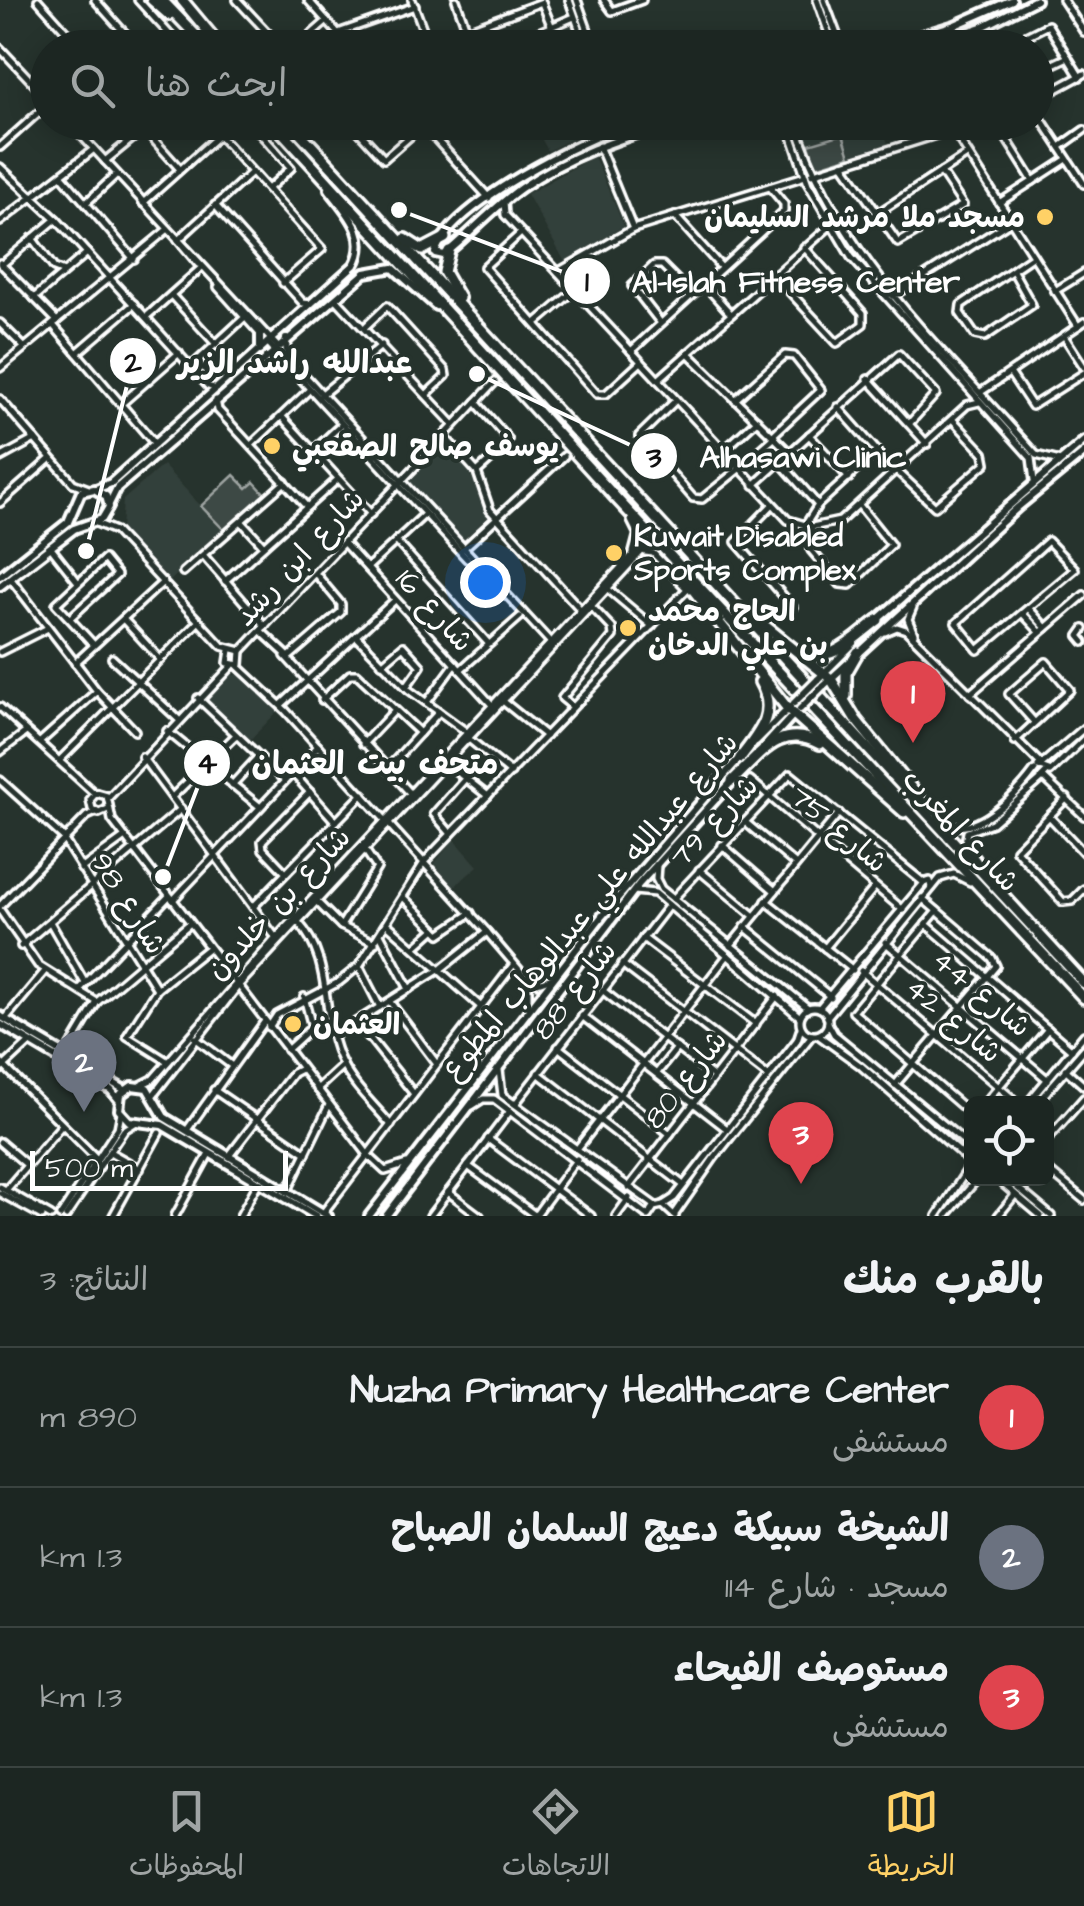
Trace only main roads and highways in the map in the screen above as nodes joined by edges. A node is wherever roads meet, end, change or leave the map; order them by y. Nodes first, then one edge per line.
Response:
1 (152, 0) edge
2 (162, 0) edge
3 (179, 0) edge
4 (1012, 0) edge
5 (1036, 0) edge
6 (955, 25) junction
7 (193, 30) edge
8 (196, 30) edge
9 (202, 30) edge
10 (937, 30) edge
11 (953, 30) edge
12 (972, 30) edge
13 (288, 140) edge
14 (306, 140) edge
15 (584, 140) joint
16 (618, 140) edge
17 (586, 152) junction
18 (550, 157) junction
19 (332, 168) junction
20 (554, 168) junction
21 (322, 180) junction
22 (445, 238) junction
23 (448, 252) junction
24 (285, 335) junction
25 (468, 337) junction
26 (497, 347) junction
27 (263, 354) junction
28 (213, 398) junction
29 (183, 424) junction
30 (1084, 441) edge
31 (152, 446) junction
32 (1084, 454) edge
33 (133, 474) junction
34 (93, 489) junction
35 (620, 502) junction
36 (75, 504) junction
37 (109, 507) junction
38 (93, 523) junction
39 (658, 542) junction
40 (640, 552) road end
41 (37, 554) junction
42 (694, 558) junction
43 (26, 562) junction
44 (0, 576) edge
45 (0, 586) edge
46 (878, 620) junction
47 (776, 635) junction
48 (740, 650) junction
49 (858, 652) junction
50 (824, 679) junction
51 (794, 709) junction
52 (860, 726) junction
53 (836, 753) junction
54 (740, 758) junction
55 (732, 781) junction
56 (929, 833) junction
57 (948, 838) junction
58 (1082, 991) edge
59 (1084, 1006) edge
60 (6, 1019) edge
61 (93, 1075) junction
62 (125, 1090) junction
63 (119, 1100) junction
64 (156, 1106) junction
65 (140, 1122) junction
66 (176, 1124) junction
67 (163, 1131) junction
68 (289, 1193) junction
69 (278, 1194) junction
70 (322, 1215) edge
71 (370, 1215) edge
72 (386, 1216) edge

1 - 7 highway
2 - 8 highway
3 - 9 highway
4 - 6 main road
5 - 12 main road
6 - 10 main road
6 - 11 main road
13 - 21 highway, شارع المغرب
14 - 19 highway, شارع المغرب
15 - 17 main road
15 - 18 main road
16 - 17 main road
17 - 20 main road
18 - 20 main road
18 - 22 main road
19 - 22 highway
19 - 26 highway, شارع المغرب
20 - 23 main road
21 - 24 main road
21 - 25 highway, شارع المغرب
22 - 23 main road
23 - 26 highway
24 - 25 main road
24 - 27 main road
24 - 27 main road
24 - 27 main road
25 - 35 highway, شارع المغرب
26 - 42 highway, شارع المغرب
27 - 28 main road
27 - 28 main road
28 - 29 main road
28 - 29 main road
29 - 31 main road
29 - 33 main road
30 - 46 main road, شارع عبدالله علي عبدالوهاب المطوع
31 - 33 main road
31 - 34 main road
32 - 49 main road, شارع عبدالله علي عبدالوهاب المطوع
33 - 37 main road
34 - 36 main road
34 - 37 main road
35 - 39 highway, شارع المغرب
35 - 40 highway
36 - 38 main road
36 - 41 main road
37 - 38 main road
38 - 41 main road
39 - 48 highway
39 - 56 highway, شارع المغرب
41 - 43 main road
42 - 47 highway
42 - 57 highway, شارع المغرب
43 - 44 main road
43 - 45 main road
46 - 47 highway
46 - 50 main road, شارع عبدالله علي عبدالوهاب المطوع
47 - 50 highway
48 - 51 highway
48 - 54 highway
49 - 50 main road, شارع عبدالله علي عبدالوهاب المطوع
49 - 52 highway
50 - 51 main road, شارع عبدالله علي عبدالوهاب المطوع, bridge
50 - 52 highway
51 - 53 highway
51 - 54 main road, شارع عبدالله علي عبدالوهاب المطوع
51 - 55 main road, شارع عبدالله علي عبدالوهاب المطوع
52 - 57 highway
53 - 55 highway
53 - 56 highway
54 - 71 main road, شارع عبدالله علي عبدالوهاب المطوع
55 - 72 main road, شارع عبدالله علي عبدالوهاب المطوع
56 - 58 highway, شارع المغرب
57 - 58 highway, شارع المغرب
58 - 59 highway
60 - 61 main road
60 - 61 main road
61 - 62 main road
61 - 63 main road
62 - 63 main road
62 - 64 main road
63 - 65 main road
64 - 65 main road
64 - 66 main road
65 - 67 main road
66 - 67 main road
66 - 68 main road
67 - 69 main road
68 - 69 main road
68 - 70 main road
69 - 70 main road

